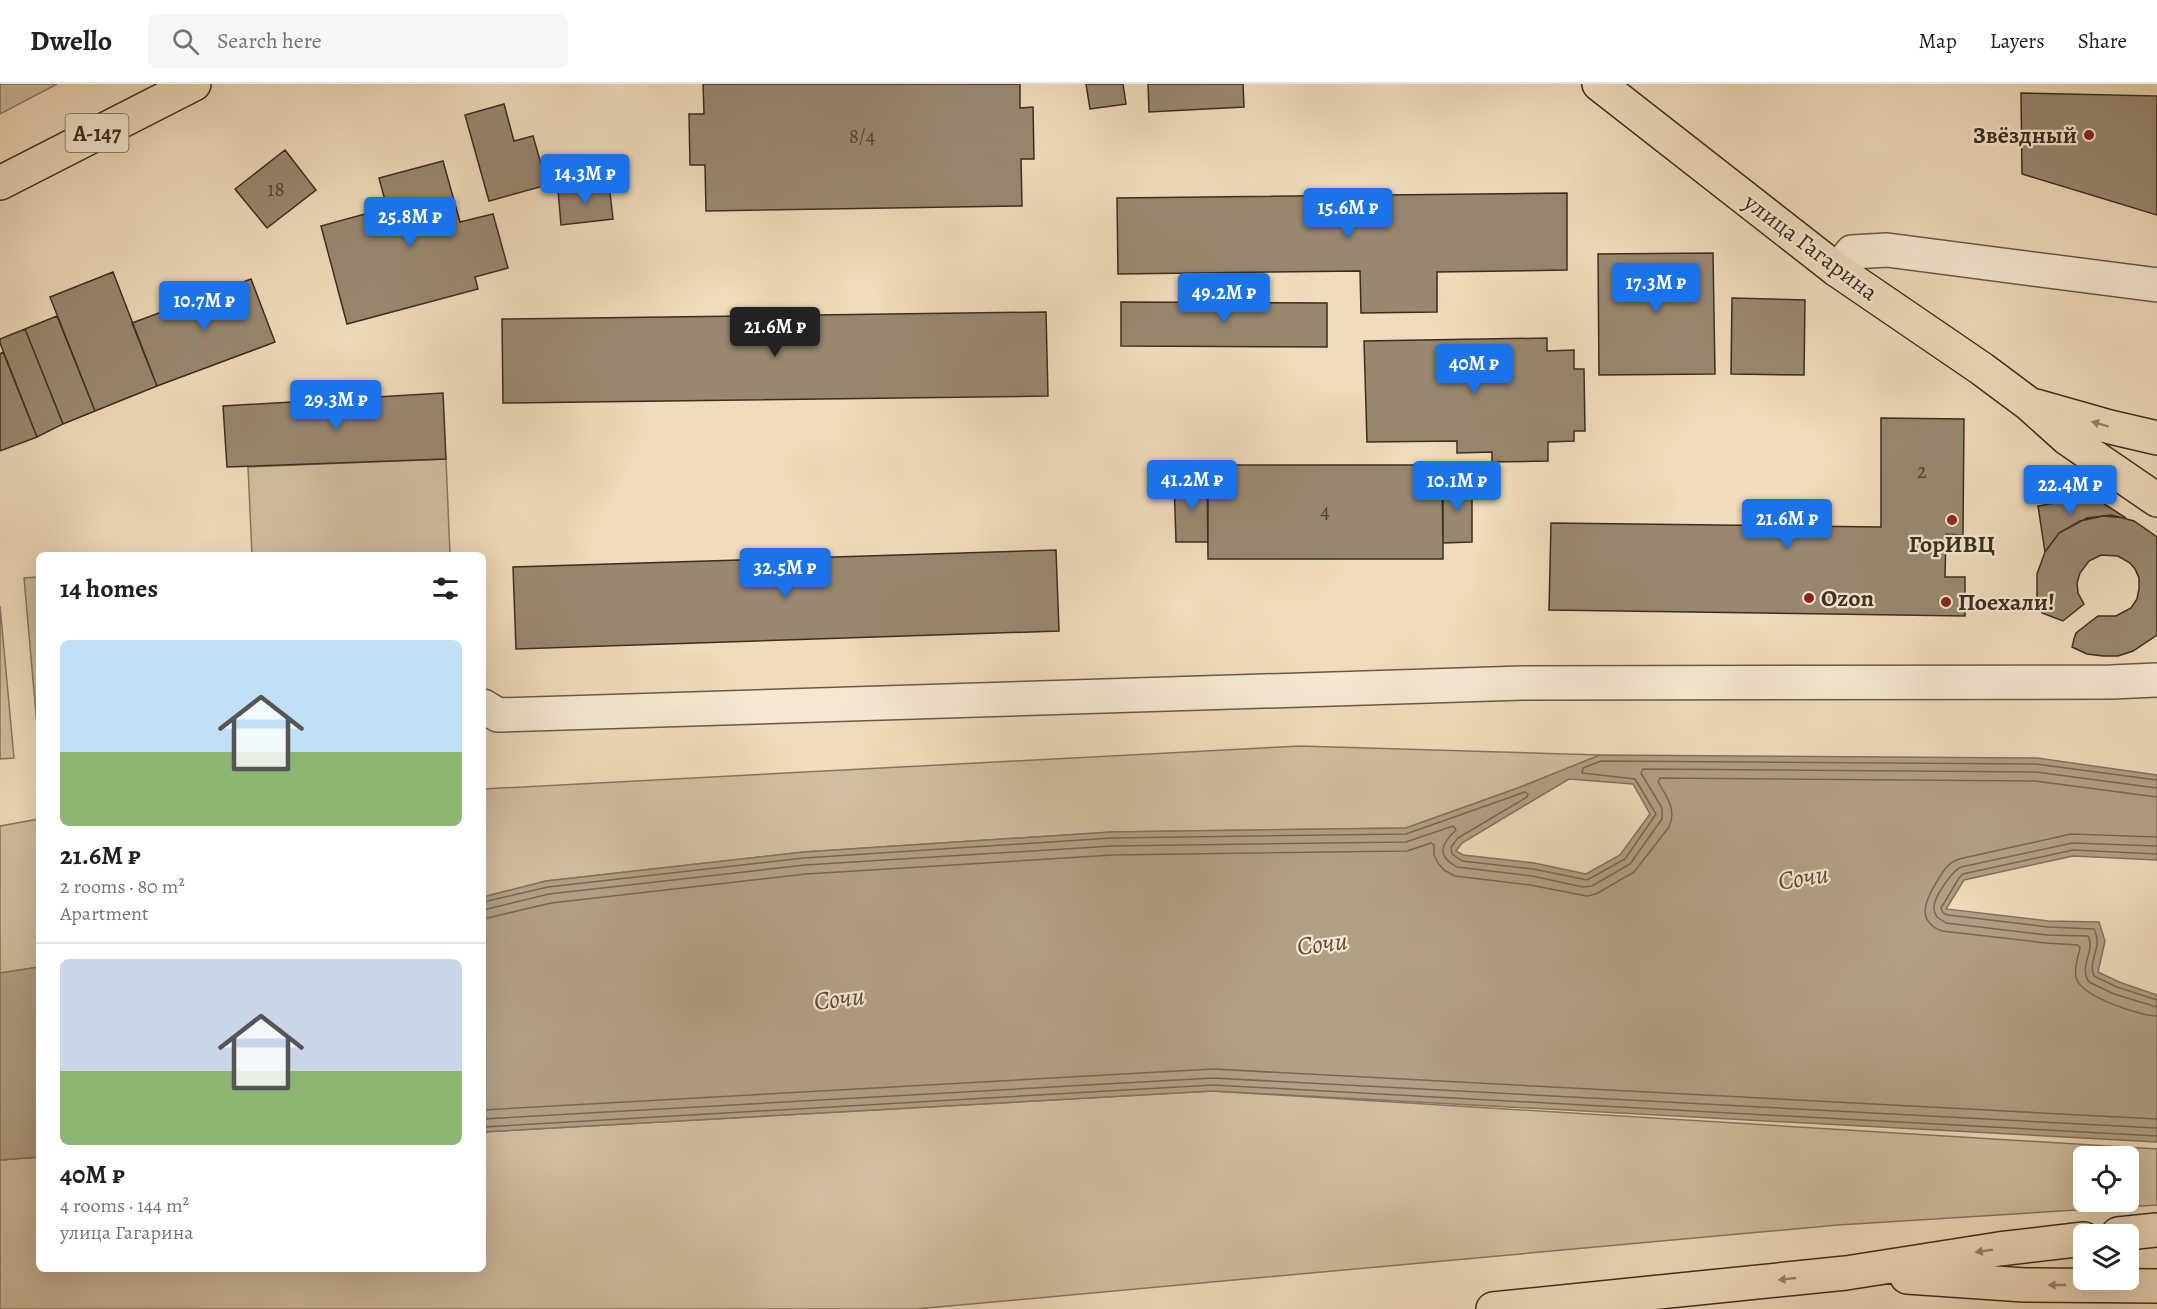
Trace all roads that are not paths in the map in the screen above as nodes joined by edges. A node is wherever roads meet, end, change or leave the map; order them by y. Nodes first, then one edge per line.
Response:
1 (194, 84) edge
2 (1599, 84) edge
3 (0, 183) edge
4 (1837, 270) junction
5 (2157, 285) edge
6 (2029, 404) junction
7 (2157, 438) edge
8 (2157, 500) edge
9 (2157, 680) edge
10 (486, 708) edge
11 (2157, 1230) edge
12 (2139, 1232) edge
13 (2073, 1240) edge
14 (1846, 1273) junction
15 (2157, 1286) edge
16 (1493, 1309) edge

1 - 3 main road, А-147
2 - 4 main road, улица Гагарина
4 - 5 street
4 - 6 main road, улица Гагарина
7 -> 6 main road
6 - 8 main road, улица Гагарина
9 - 10 street
11 - 12 main road
13 -> 14 main road
15 -> 14 main road
14 -> 16 main road

